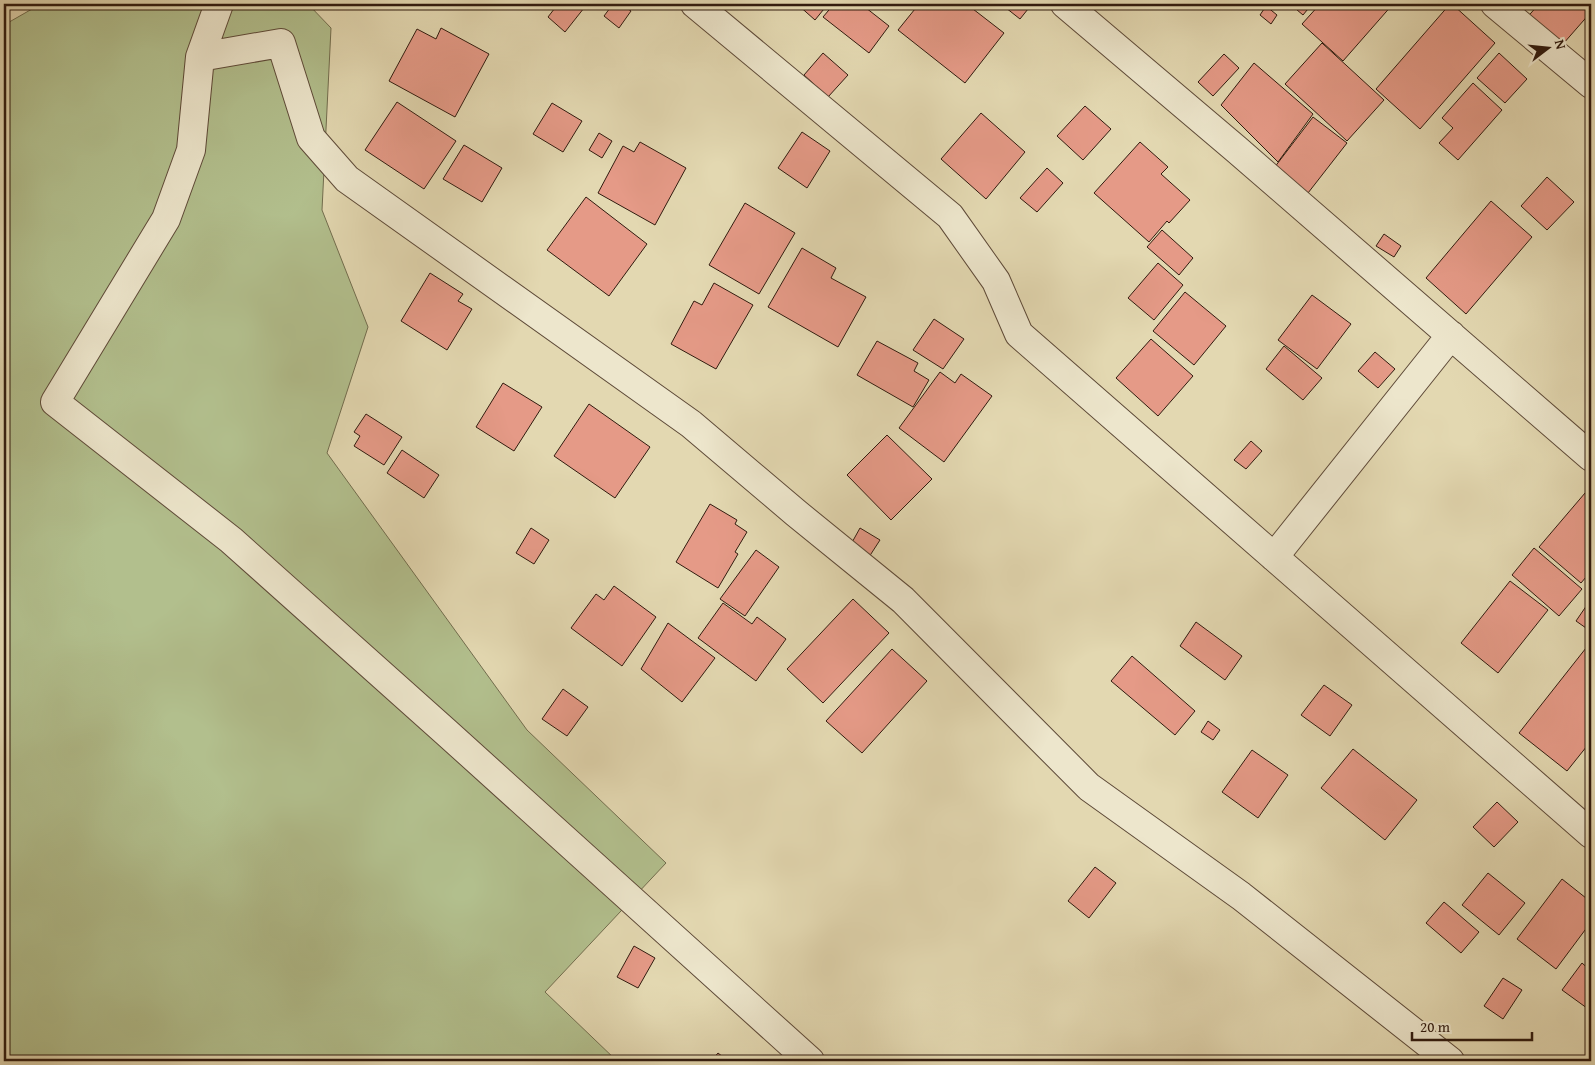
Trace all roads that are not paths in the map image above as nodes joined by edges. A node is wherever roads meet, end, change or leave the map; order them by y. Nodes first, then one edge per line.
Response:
1 (219, 4) edge
2 (695, 4) edge
3 (1065, 4) edge
4 (1495, 4) edge
5 (200, 57) junction
6 (1591, 84) edge
7 (1451, 334) junction
8 (1591, 457) edge
9 (1274, 557) junction
10 (1591, 834) edge
11 (810, 1061) edge
12 (1450, 1061) edge

1 - 5 street
2 - 9 street
3 - 7 street
4 - 6 street
5 - 11 street
5 - 12 street
7 - 8 street
7 - 9 street
9 - 10 street

